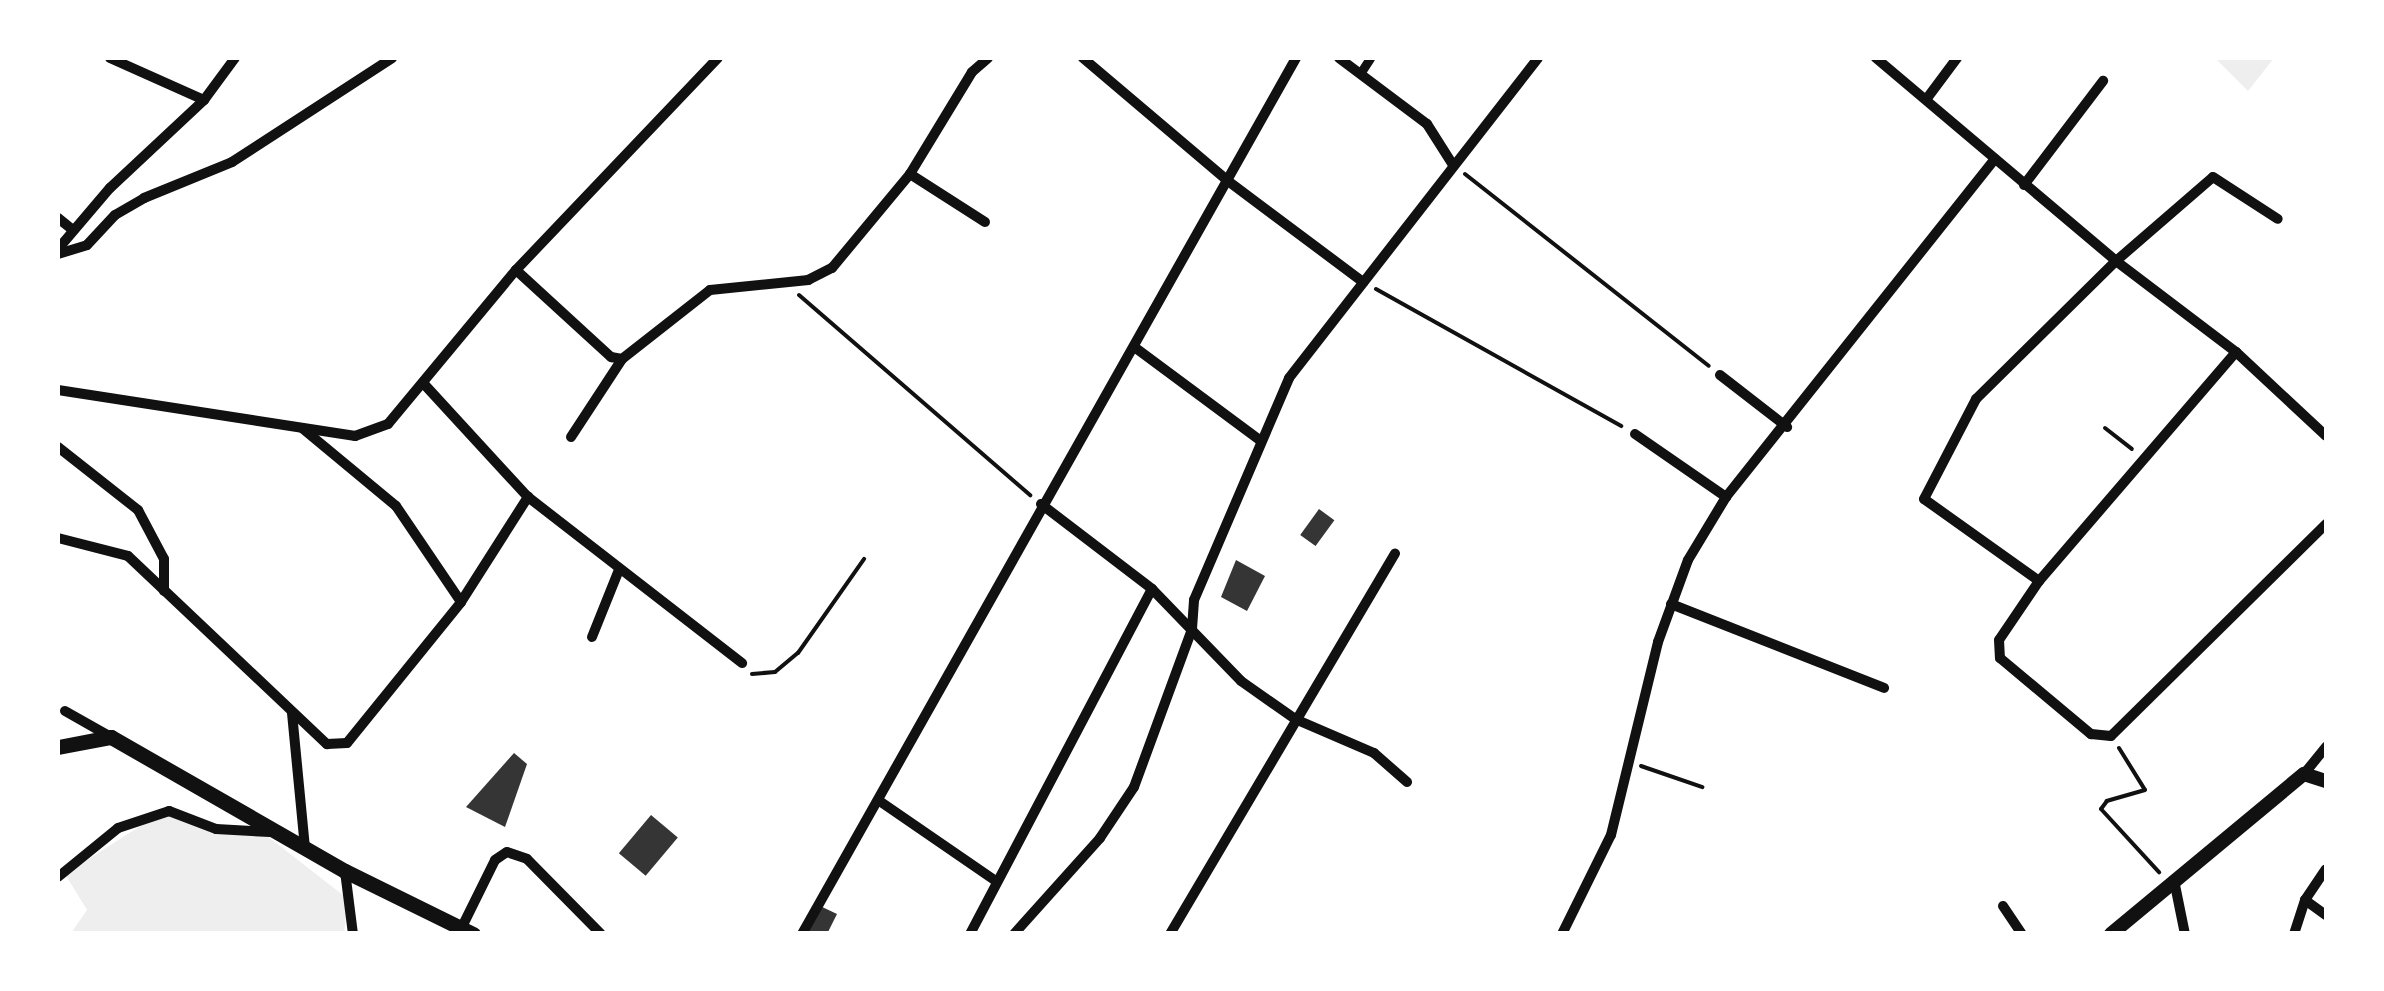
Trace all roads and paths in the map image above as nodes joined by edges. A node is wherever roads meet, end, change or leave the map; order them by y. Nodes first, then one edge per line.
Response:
1 (110, 58) edge
2 (235, 58) edge
3 (392, 58) edge
4 (718, 58) edge
5 (973, 58) edge
6 (988, 58) edge
7 (1083, 58) edge
8 (1296, 58) edge
9 (1340, 58) edge
10 (1370, 58) edge
11 (1538, 58) edge
12 (1876, 58) edge
13 (1958, 58) edge
14 (972, 72) junction
15 (1361, 72) junction
16 (2104, 81) dead end
17 (1928, 97) junction
18 (204, 100) junction
19 (1996, 160) junction
20 (1454, 164) junction
21 (910, 174) junction
22 (1228, 181) junction
23 (2024, 185) junction
24 (58, 218) edge
25 (2278, 220) dead end
26 (985, 222) dead end
27 (73, 230) junction
28 (58, 252) edge
29 (2116, 261) junction
30 (516, 270) junction
31 (781, 280) junction
32 (1363, 282) junction
33 (1136, 349) junction
34 (2236, 352) junction
35 (622, 359) junction
36 (1720, 375) joint
37 (424, 384) junction
38 (58, 390) edge
39 (302, 428) junction
40 (1787, 428) junction
41 (2105, 428) dead end
42 (1635, 434) joint
43 (2326, 436) edge
44 (571, 437) dead end
45 (1261, 440) junction
46 (58, 447) edge
47 (2144, 460) junction
48 (1726, 496) junction
49 (528, 497) junction
50 (1042, 504) junction
51 (2326, 524) edge
52 (58, 538) edge
53 (1395, 554) dead end
54 (864, 558) dead end
55 (619, 570) junction
56 (2039, 581) junction
57 (1152, 589) junction
58 (164, 591) junction
59 (460, 602) junction
60 (1671, 604) junction
61 (1192, 629) junction
62 (592, 637) dead end
63 (742, 663) joint
64 (1884, 688) dead end
65 (65, 711) dead end
66 (292, 712) junction
67 (1295, 719) junction
68 (2111, 736) junction
69 (111, 737) junction
70 (58, 747) edge
71 (2326, 747) edge
72 (1632, 763) junction
73 (2304, 774) junction
74 (2326, 781) edge
75 (1407, 782) dead end
76 (1702, 787) dead end
77 (878, 800) junction
78 (276, 832) junction
79 (305, 848) junction
80 (2326, 869) edge
81 (345, 870) junction
82 (58, 877) edge
83 (2174, 880) junction
84 (996, 882) junction
85 (2305, 900) junction
86 (2003, 906) dead end
87 (2326, 915) edge
88 (464, 930) edge
89 (352, 934) edge
90 (601, 934) edge
91 (802, 934) edge
92 (970, 934) edge
93 (1014, 934) edge
94 (1170, 934) edge
95 (1562, 934) edge
96 (2022, 934) edge
97 (2111, 934) edge
98 (2185, 934) edge
99 (2294, 934) edge

1 - 18 street
2 - 18 street
3 - 28 street
4 - 30 street
5 - 14 street
6 - 14 street
7 - 22 street
8 - 22 street
9 - 15 street
10 - 15 street
11 - 20 street
12 - 17 street
13 - 17 street
14 - 21 street
15 - 20 street
16 - 23 street
17 - 19 street
18 - 27 street
19 - 23 street
19 - 40 street
20 - 32 street
20 - 36 path
21 - 26 street
21 - 31 street
22 - 32 street
22 - 33 street
23 - 29 street
24 - 27 street
25 - 29 street
27 - 28 street
29 - 34 street
29 - 56 street
30 - 35 street
30 - 37 street
31 - 35 street
31 - 50 path
32 - 42 path
32 - 45 street
33 - 45 street
33 - 50 street
34 - 43 street
34 - 47 street
35 - 44 street
36 - 40 street
37 - 39 street
37 - 49 street
38 - 39 street
39 - 59 street
40 - 48 street
41 - 47 path
42 - 48 street
45 - 61 street
46 - 58 street
47 - 56 street
48 - 60 street
49 - 55 street
49 - 59 street
50 - 57 street
50 - 77 street
51 - 68 street
52 - 58 street
53 - 67 street
54 - 63 path
55 - 62 street
55 - 63 street
56 - 68 street
57 - 61 street
57 - 84 street
58 - 66 street
59 - 66 street
60 - 64 street
60 - 72 street
61 - 67 street
61 - 93 street
65 - 69 street
66 - 79 street
67 - 75 street
67 - 94 street
68 - 83 path
69 - 70 main road
69 - 78 main road
71 - 73 street
72 - 76 path
72 - 95 street
73 - 74 street
73 - 83 street
77 - 84 street
77 - 91 street
78 - 79 main road
78 - 82 street
79 - 81 main road
80 - 85 street
81 - 88 main road
81 - 89 street
83 - 97 street
83 - 98 street
84 - 92 street
85 - 87 street
85 - 99 street
86 - 96 street
88 - 90 street

